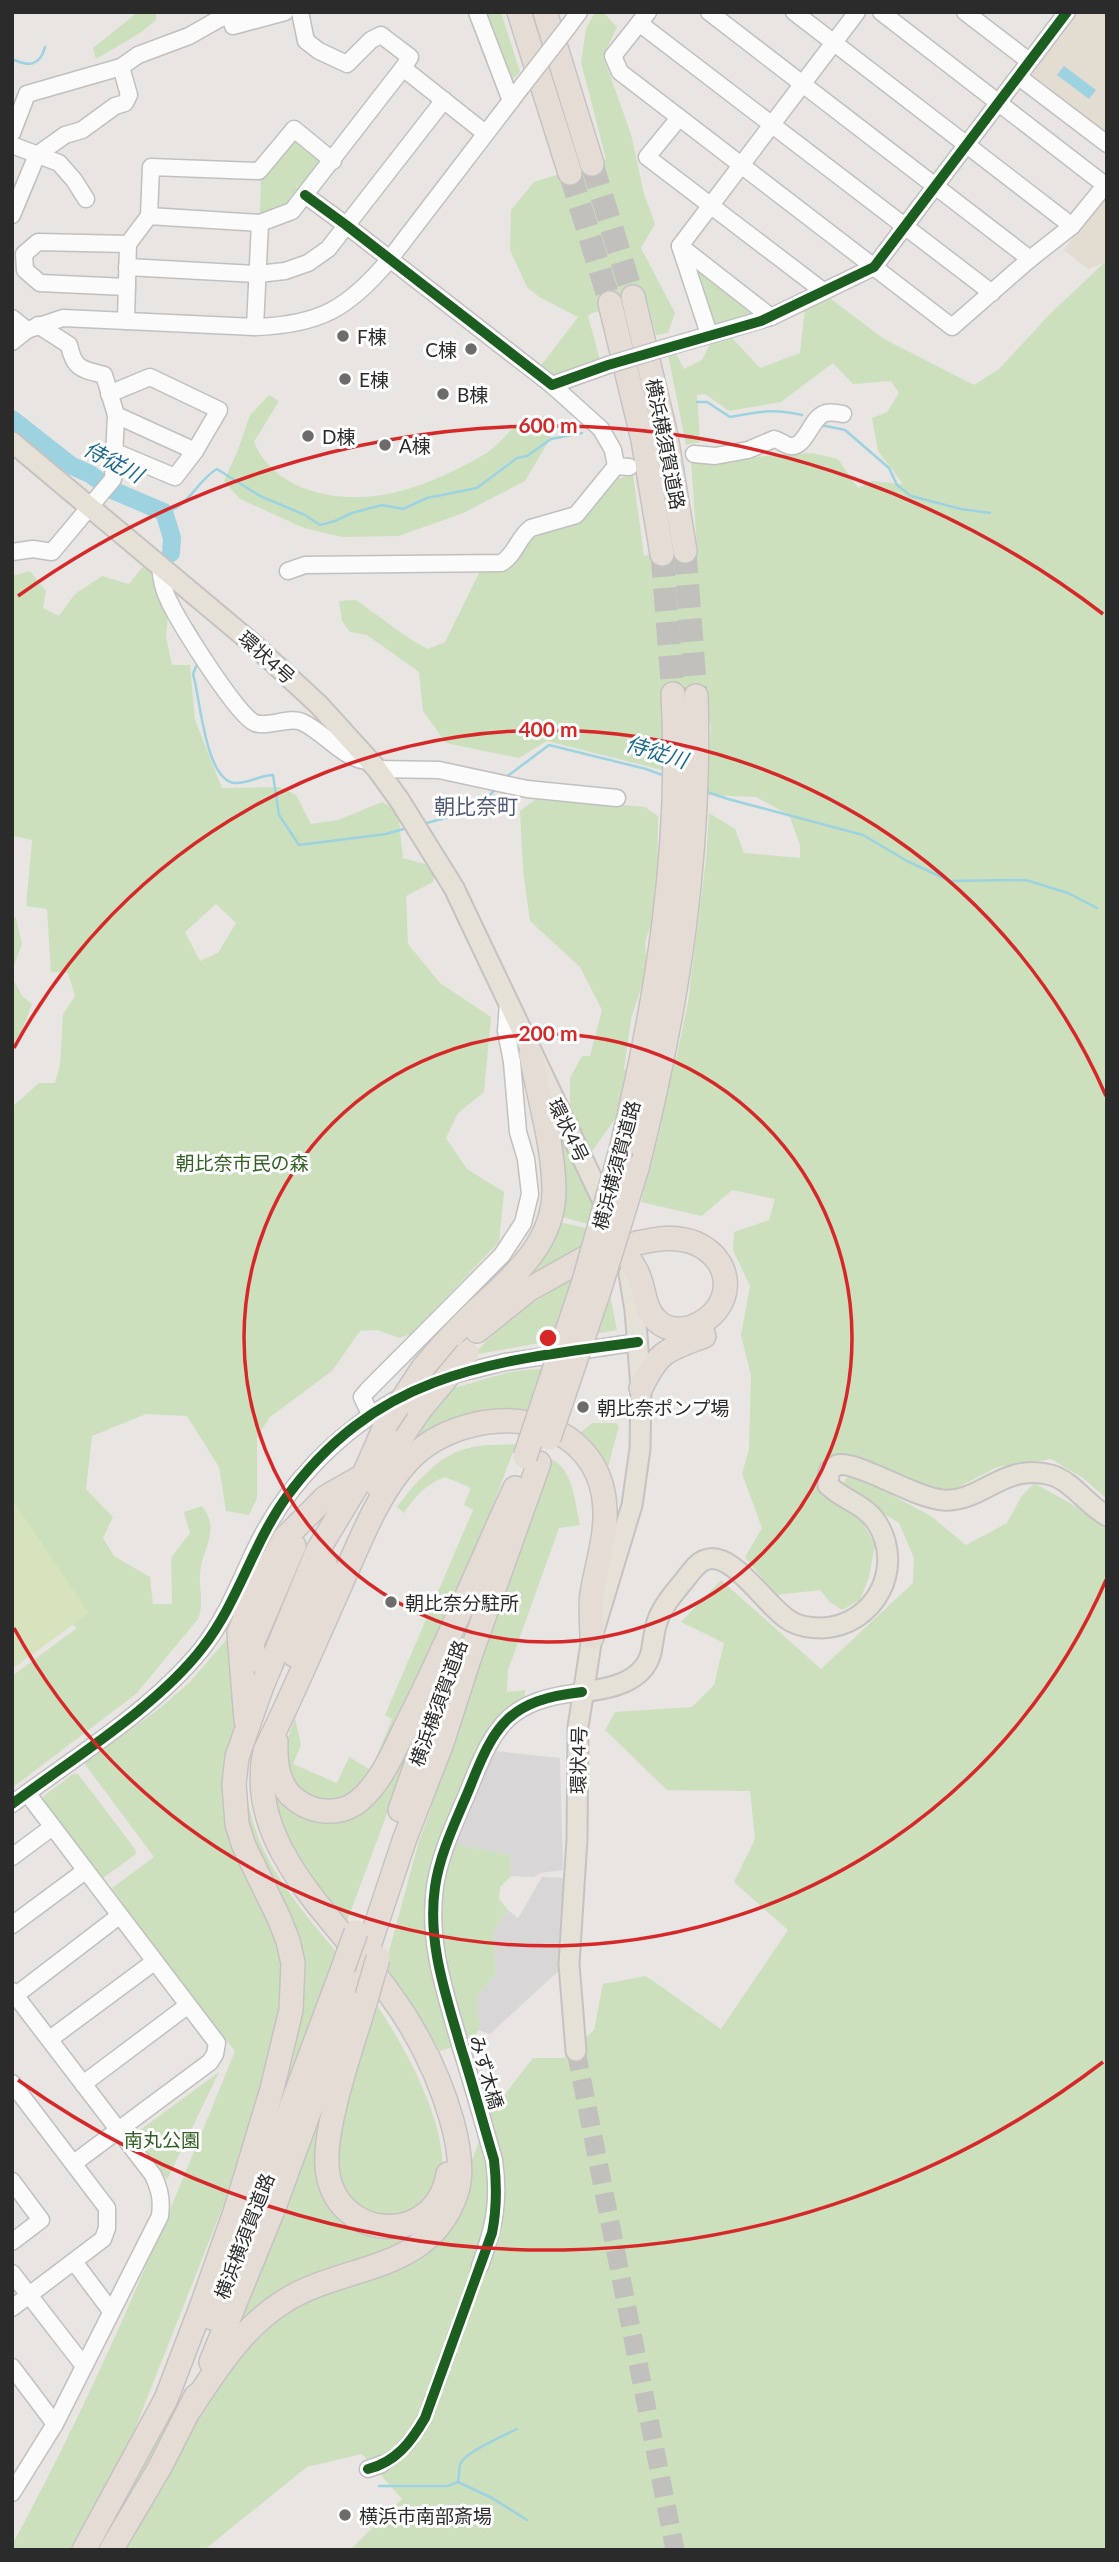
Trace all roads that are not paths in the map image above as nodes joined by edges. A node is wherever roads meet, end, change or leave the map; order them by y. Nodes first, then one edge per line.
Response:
1 (247, 12) edge
2 (285, 12) edge
3 (300, 12) edge
4 (477, 12) edge
5 (519, 12) edge
6 (545, 12) edge
7 (579, 12) edge
8 (709, 12) edge
9 (794, 12) edge
10 (857, 12) edge
11 (881, 12) edge
12 (965, 12) edge
13 (1058, 15) edge
14 (644, 18) edge
15 (190, 36) junction
16 (835, 43) junction
17 (1029, 61) junction
18 (121, 67) junction
19 (403, 68) junction
20 (1019, 77) junction
21 (803, 85) junction
22 (20, 95) edge
23 (443, 100) junction
24 (511, 101) junction
25 (999, 103) junction
26 (679, 118) junction
27 (771, 125) junction
28 (12, 132) edge
29 (485, 133) junction
30 (1107, 144) edge
31 (12, 145) edge
32 (966, 145) junction
33 (37, 155) junction
34 (333, 161) junction
35 (592, 164) tunnel mouth
36 (741, 166) junction
37 (570, 173) tunnel mouth
38 (1106, 184) edge
39 (935, 186) junction
40 (305, 195) junction
41 (86, 199) dead end
42 (711, 205) junction
43 (12, 215) edge
44 (149, 216) junction
45 (260, 223) junction
46 (346, 225) junction
47 (905, 226) junction
48 (1072, 226) junction
49 (128, 244) junction
50 (680, 246) junction
51 (1030, 259) junction
52 (389, 260) junction
53 (127, 267) junction
54 (874, 267) junction
55 (258, 274) junction
56 (127, 287) junction
57 (823, 291) junction
58 (992, 293) junction
59 (633, 297) tunnel mouth
60 (610, 303) tunnel mouth
61 (771, 317) junction
62 (12, 318) edge
63 (126, 321) junction
64 (33, 327) junction
65 (254, 327) junction
66 (709, 334) junction
67 (12, 342) edge
68 (552, 385) junction
69 (109, 394) junction
70 (842, 414) dead end
71 (116, 415) junction
72 (12, 442) edge
73 (113, 451) junction
74 (195, 451) junction
75 (694, 454) dead end
76 (89, 507) junction
77 (685, 551) tunnel mouth
78 (12, 552) edge
79 (662, 554) tunnel mouth
80 (160, 566) junction
81 (288, 571) dead end
82 (673, 694) tunnel mouth
83 (696, 696) tunnel mouth
84 (686, 726) junction
85 (374, 765) junction
86 (617, 798) dead end
87 (681, 863) junction
88 (508, 1002) junction
89 (531, 1054) junction
90 (619, 1245) junction
91 (638, 1342) junction
92 (641, 1388) junction
93 (414, 1411) junction
94 (378, 1419) junction
95 (532, 1460) junction
96 (358, 1477) junction
97 (514, 1488) junction
98 (1107, 1516) edge
99 (324, 1531) junction
100 (357, 1547) junction
101 (592, 1637) junction
102 (247, 1654) junction
103 (260, 1685) junction
104 (582, 1692) junction
105 (283, 1712) junction
106 (27, 1793) junction
107 (12, 1804) edge
108 (51, 1828) junction
109 (12, 1857) edge
110 (85, 1871) junction
111 (119, 1916) junction
112 (12, 1925) edge
113 (368, 1945) junction
114 (154, 1962) junction
115 (356, 1982) junction
116 (13, 1995) edge
117 (187, 2006) junction
118 (50, 2039) junction
119 (576, 2051) tunnel mouth
120 (12, 2083) edge
121 (83, 2084) junction
122 (118, 2131) junction
123 (74, 2162) junction
124 (12, 2181) edge
125 (12, 2242) edge
126 (75, 2263) junction
127 (480, 2266) tunnel mouth
128 (12, 2273) edge
129 (29, 2295) junction
130 (12, 2308) edge
131 (111, 2311) junction
132 (84, 2366) junction
133 (12, 2367) edge
134 (190, 2409) junction
135 (55, 2424) junction
136 (12, 2461) edge
137 (23, 2474) junction
138 (12, 2493) edge
139 (84, 2550) edge
140 (90, 2550) edge
141 (111, 2550) edge

1 - 15 street
2 - 15 street
3 - 19 street
4 - 24 street
5 - 37 highway
6 - 35 highway
7 - 24 street, bridge
8 - 21 street
9 - 16 street
10 - 16 street
11 - 25 street
12 - 17 street
13 - 17 street
14 - 26 street
14 - 27 street
15 - 18 street
16 - 21 street
16 - 32 street
17 - 20 street
18 - 22 street
18 - 33 street
19 - 23 street
19 - 34 street
20 - 25 street
20 - 30 street
21 - 27 street
21 - 39 street
22 - 28 street
23 - 29 street
23 - 46 street
24 - 29 street
25 - 32 street
25 - 38 street
26 - 36 street
26 - 42 street
27 - 36 street
27 - 47 street
29 - 52 street
31 - 33 street
32 - 39 street
32 - 48 street
33 - 41 street
33 - 43 street
34 - 40 street
34 - 44 street
36 - 42 street
36 - 54 street
38 - 48 street
39 - 47 street
39 - 51 street
40 - 45 street
40 - 46 street
42 - 50 street
42 - 57 street
44 - 45 street
44 - 49 street
45 - 55 street
46 - 52 street
46 - 55 street
47 - 54 street
47 - 58 street
48 - 51 street
49 - 53 street
49 - 56 street
50 - 61 street
50 - 66 street
51 - 58 street
52 - 65 street
52 - 68 street
53 - 55 street
53 - 56 street
54 - 57 street
54 - 58 street
55 - 65 street
56 - 63 street
57 - 61 street
59 - 77 highway, 横浜横須賀道路
60 - 79 highway, 横浜横須賀道路
61 - 66 street
62 - 64 street
63 - 64 street
63 - 65 street
64 - 67 street
64 - 69 street
66 - 68 street, bridge
68 - 81 street
69 - 71 street
69 - 74 street
70 - 75 street
71 - 73 street
71 - 74 street
72 - 76 main road, 環状4号
73 - 74 street
73 - 76 street
76 - 78 street
76 - 80 main road, 環状4号
80 - 85 main road, 環状4号
80 - 85 street
82 - 84 highway, 横浜横須賀道路
83 - 84 highway, 横浜横須賀道路
84 - 87 highway, 横浜横須賀道路
85 - 86 street
85 - 88 main road, 環状4号
87 - 95 highway, 横浜横須賀道路, bridge
87 - 95 highway, 横浜横須賀道路, bridge
88 - 89 main road, 環状4号
88 - 94 street
89 - 90 main road, 環状4号
89 - 94 highway, bridge
90 - 90 highway
90 - 91 main road, 環状4号
90 - 92 highway
90 - 93 highway, bridge
91 - 92 main road, 環状4号
91 - 94 street
92 - 101 main road, 環状4号
93 - 96 highway
93 - 100 highway
94 - 96 highway
94 - 106 street
95 - 97 highway, 横浜横須賀道路
95 - 113 highway, 横浜横須賀道路
96 - 99 highway
96 - 102 highway
97 - 105 highway
97 - 113 highway, 横浜横須賀道路
98 - 104 main road
99 - 102 highway
99 - 103 highway
99 - 103 highway
100 - 101 highway
100 - 105 highway
101 - 104 main road, 環状4号
102 - 103 highway
103 - 115 highway
103 - 139 highway
104 - 119 main road, 環状4号
104 - 127 street, みず木橋
105 - 134 highway
106 - 107 street
106 - 108 street
108 - 109 street
108 - 110 street
110 - 111 street
110 - 112 street
111 - 114 street
111 - 116 street
113 - 115 highway, 横浜横須賀道路, bridge
113 - 115 highway, bridge
114 - 117 street
114 - 118 street
115 - 134 highway, 横浜横須賀道路
115 - 140 highway, 横浜横須賀道路
116 - 118 street
117 - 121 street
117 - 122 street
118 - 121 street
120 - 123 street
121 - 122 street
122 - 123 street
122 - 131 street
123 - 126 street
124 - 125 street
126 - 129 street
126 - 131 street
128 - 129 street
129 - 130 street
129 - 132 street
131 - 132 street
132 - 135 street
133 - 135 street
134 - 141 highway, 横浜横須賀道路
135 - 137 street
136 - 137 street
137 - 138 street

